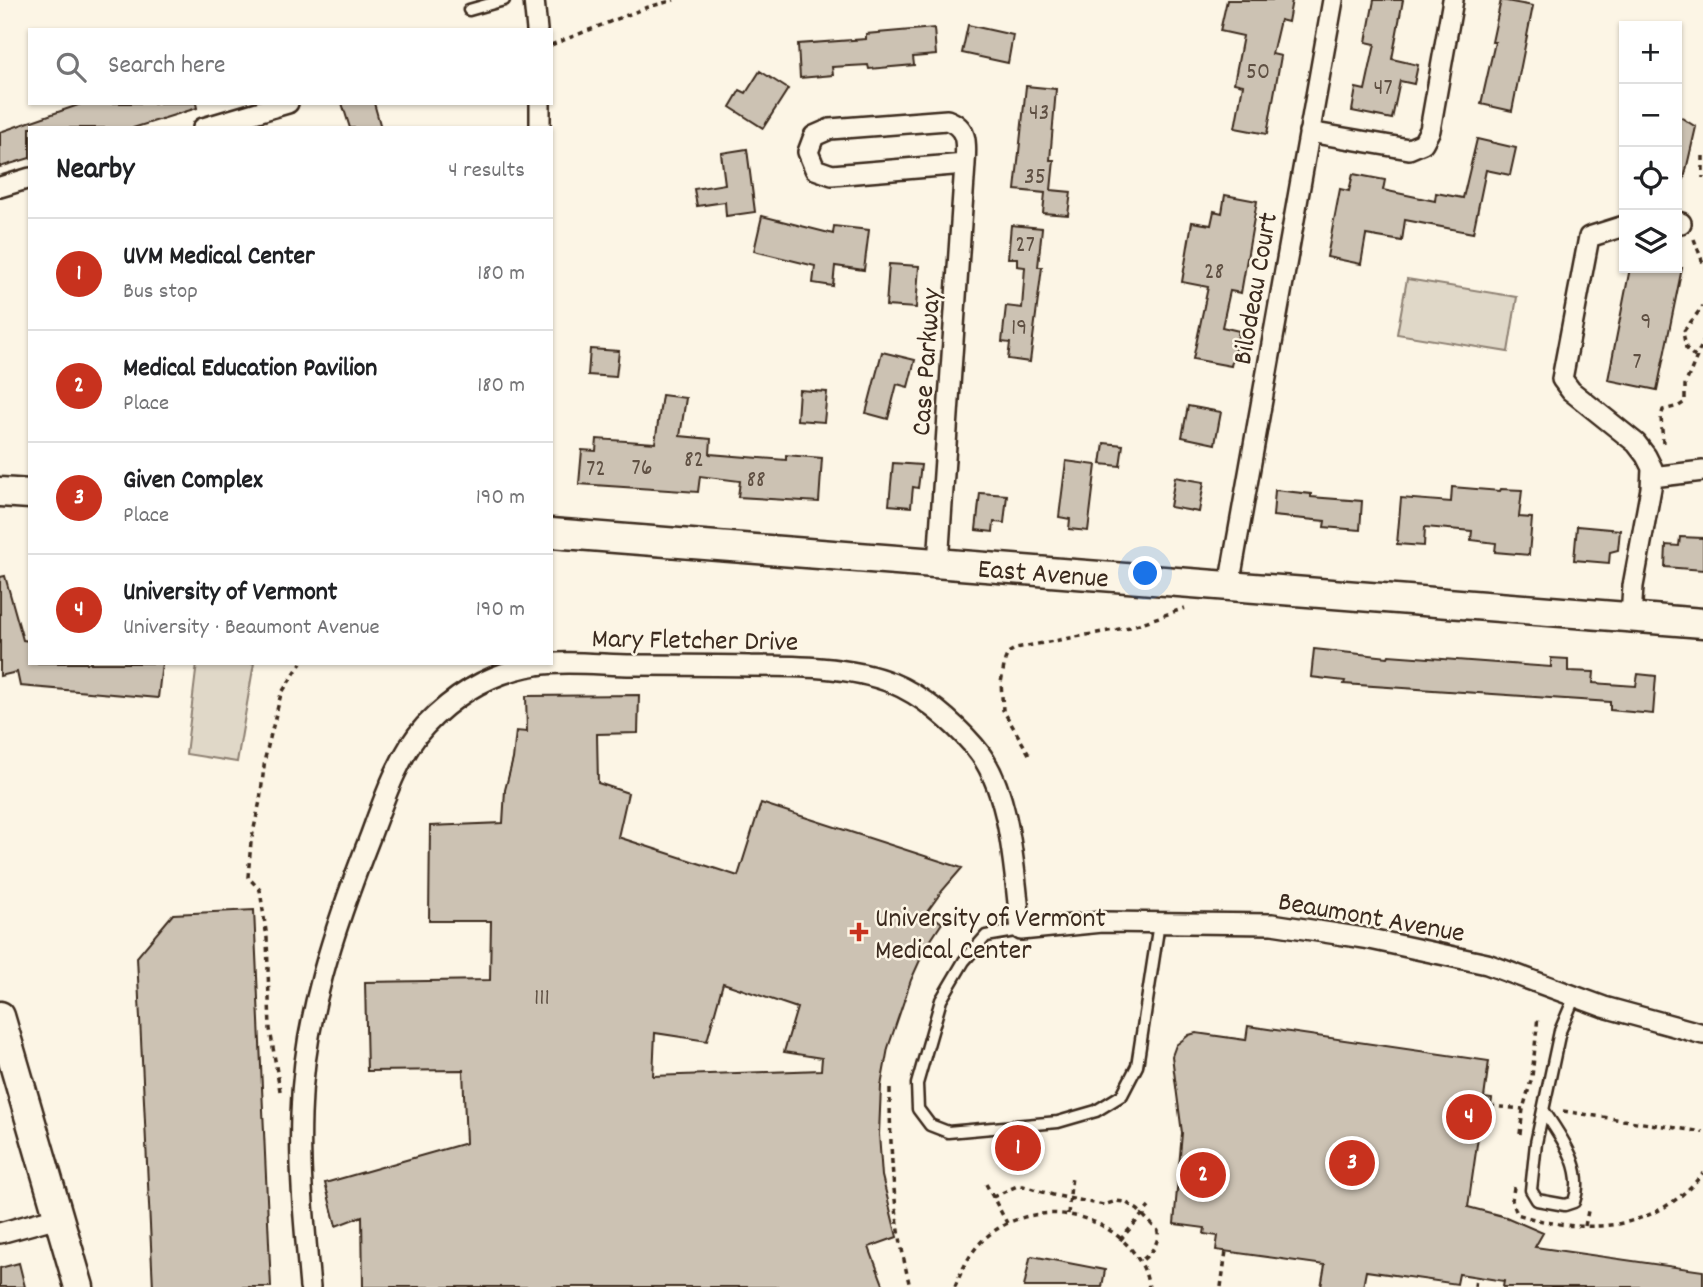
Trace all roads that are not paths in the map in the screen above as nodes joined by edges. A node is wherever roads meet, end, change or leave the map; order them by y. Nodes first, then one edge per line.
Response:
1 (504, 0) edge
2 (534, 0) edge
3 (1333, 0) edge
4 (1453, 0) edge
5 (469, 10) dead end
6 (537, 28) edge
7 (281, 105) edge
8 (540, 105) edge
9 (210, 126) edge
10 (540, 126) edge
11 (1309, 132) junction
12 (965, 164) junction
13 (28, 179) edge
14 (0, 187) edge
15 (1619, 228) edge
16 (1703, 471) edge
17 (1652, 477) junction
18 (0, 492) edge
19 (28, 494) edge
20 (553, 533) edge
21 (938, 564) junction
22 (1229, 586) junction
23 (1631, 618) junction
24 (1703, 623) edge
25 (553, 664) edge
26 (534, 665) edge
27 (1159, 923) junction
28 (1021, 930) junction
29 (1575, 996) junction
30 (0, 1016) edge
31 (1703, 1034) edge
32 (1544, 1111) junction
33 (58, 1217) junction
34 (0, 1233) edge
35 (79, 1287) edge
36 (310, 1287) edge

1 - 5 lane
2 - 6 street
3 - 11 street, Bilodeau Court
4 - 11 street
7 - 9 street
8 - 10 street
11 - 22 street, Bilodeau Court
12 - 12 street, Case Parkway
12 - 21 street, Case Parkway
13 - 14 street
15 - 17 street
16 - 17 street
17 - 23 street
18 - 19 main road
20 - 21 main road, East Avenue
21 - 22 main road, East Avenue
22 - 23 main road, East Avenue
23 - 24 main road, East Avenue
25 - 28 street, Mary Fletcher Drive
26 - 36 street, Mary Fletcher Drive
27 - 28 street, Beaumont Avenue
27 - 28 lane
27 - 29 street, Beaumont Avenue
29 - 31 street, Beaumont Avenue
29 - 32 lane
30 - 33 main road
32 - 32 lane
33 - 34 street
33 - 35 main road

